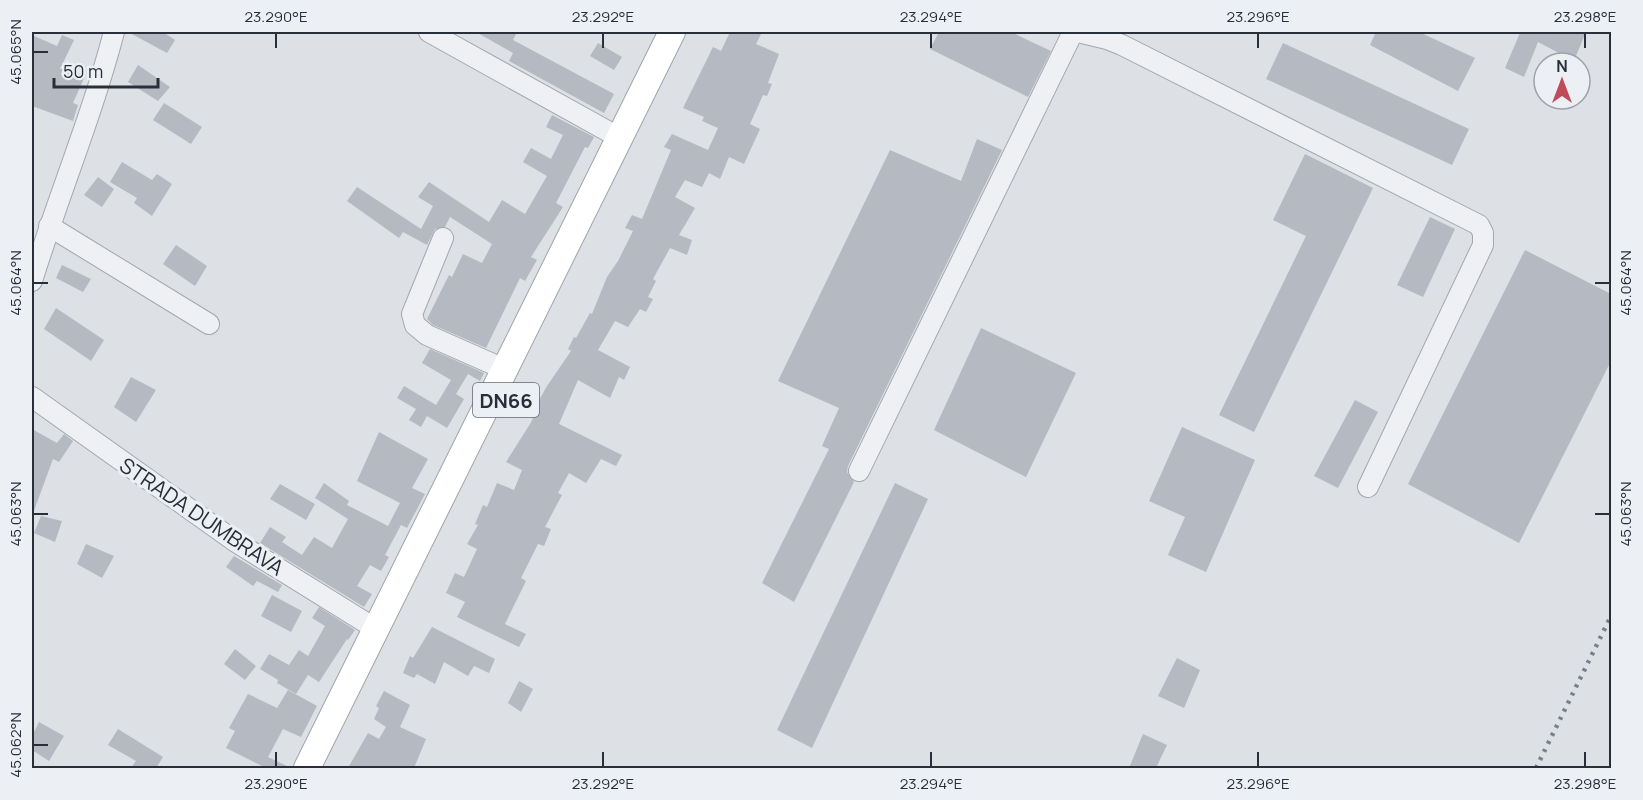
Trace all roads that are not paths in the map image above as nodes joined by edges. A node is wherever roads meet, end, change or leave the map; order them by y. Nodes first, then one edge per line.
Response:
1 (114, 32) edge
2 (429, 32) edge
3 (672, 32) edge
4 (688, 32) edge
5 (1073, 32) edge
6 (1078, 32) edge
7 (620, 138) junction
8 (49, 226) junction
9 (443, 238) dead end
10 (32, 281) edge
11 (209, 324) dead end
12 (504, 369) junction
13 (32, 397) edge
14 (859, 471) dead end
15 (1368, 487) dead end
16 (383, 633) junction
17 (308, 768) edge
18 (326, 768) edge

1 - 8 street
2 - 7 street
3 - 7 main road
4 - 16 main road, DN66
5 - 14 street
6 - 15 street
7 - 12 main road
8 - 10 street
8 - 11 street
9 - 12 street
12 - 16 main road
13 - 16 street, STRADA DUMBRAVA
16 - 17 main road
16 - 18 main road, DN66

